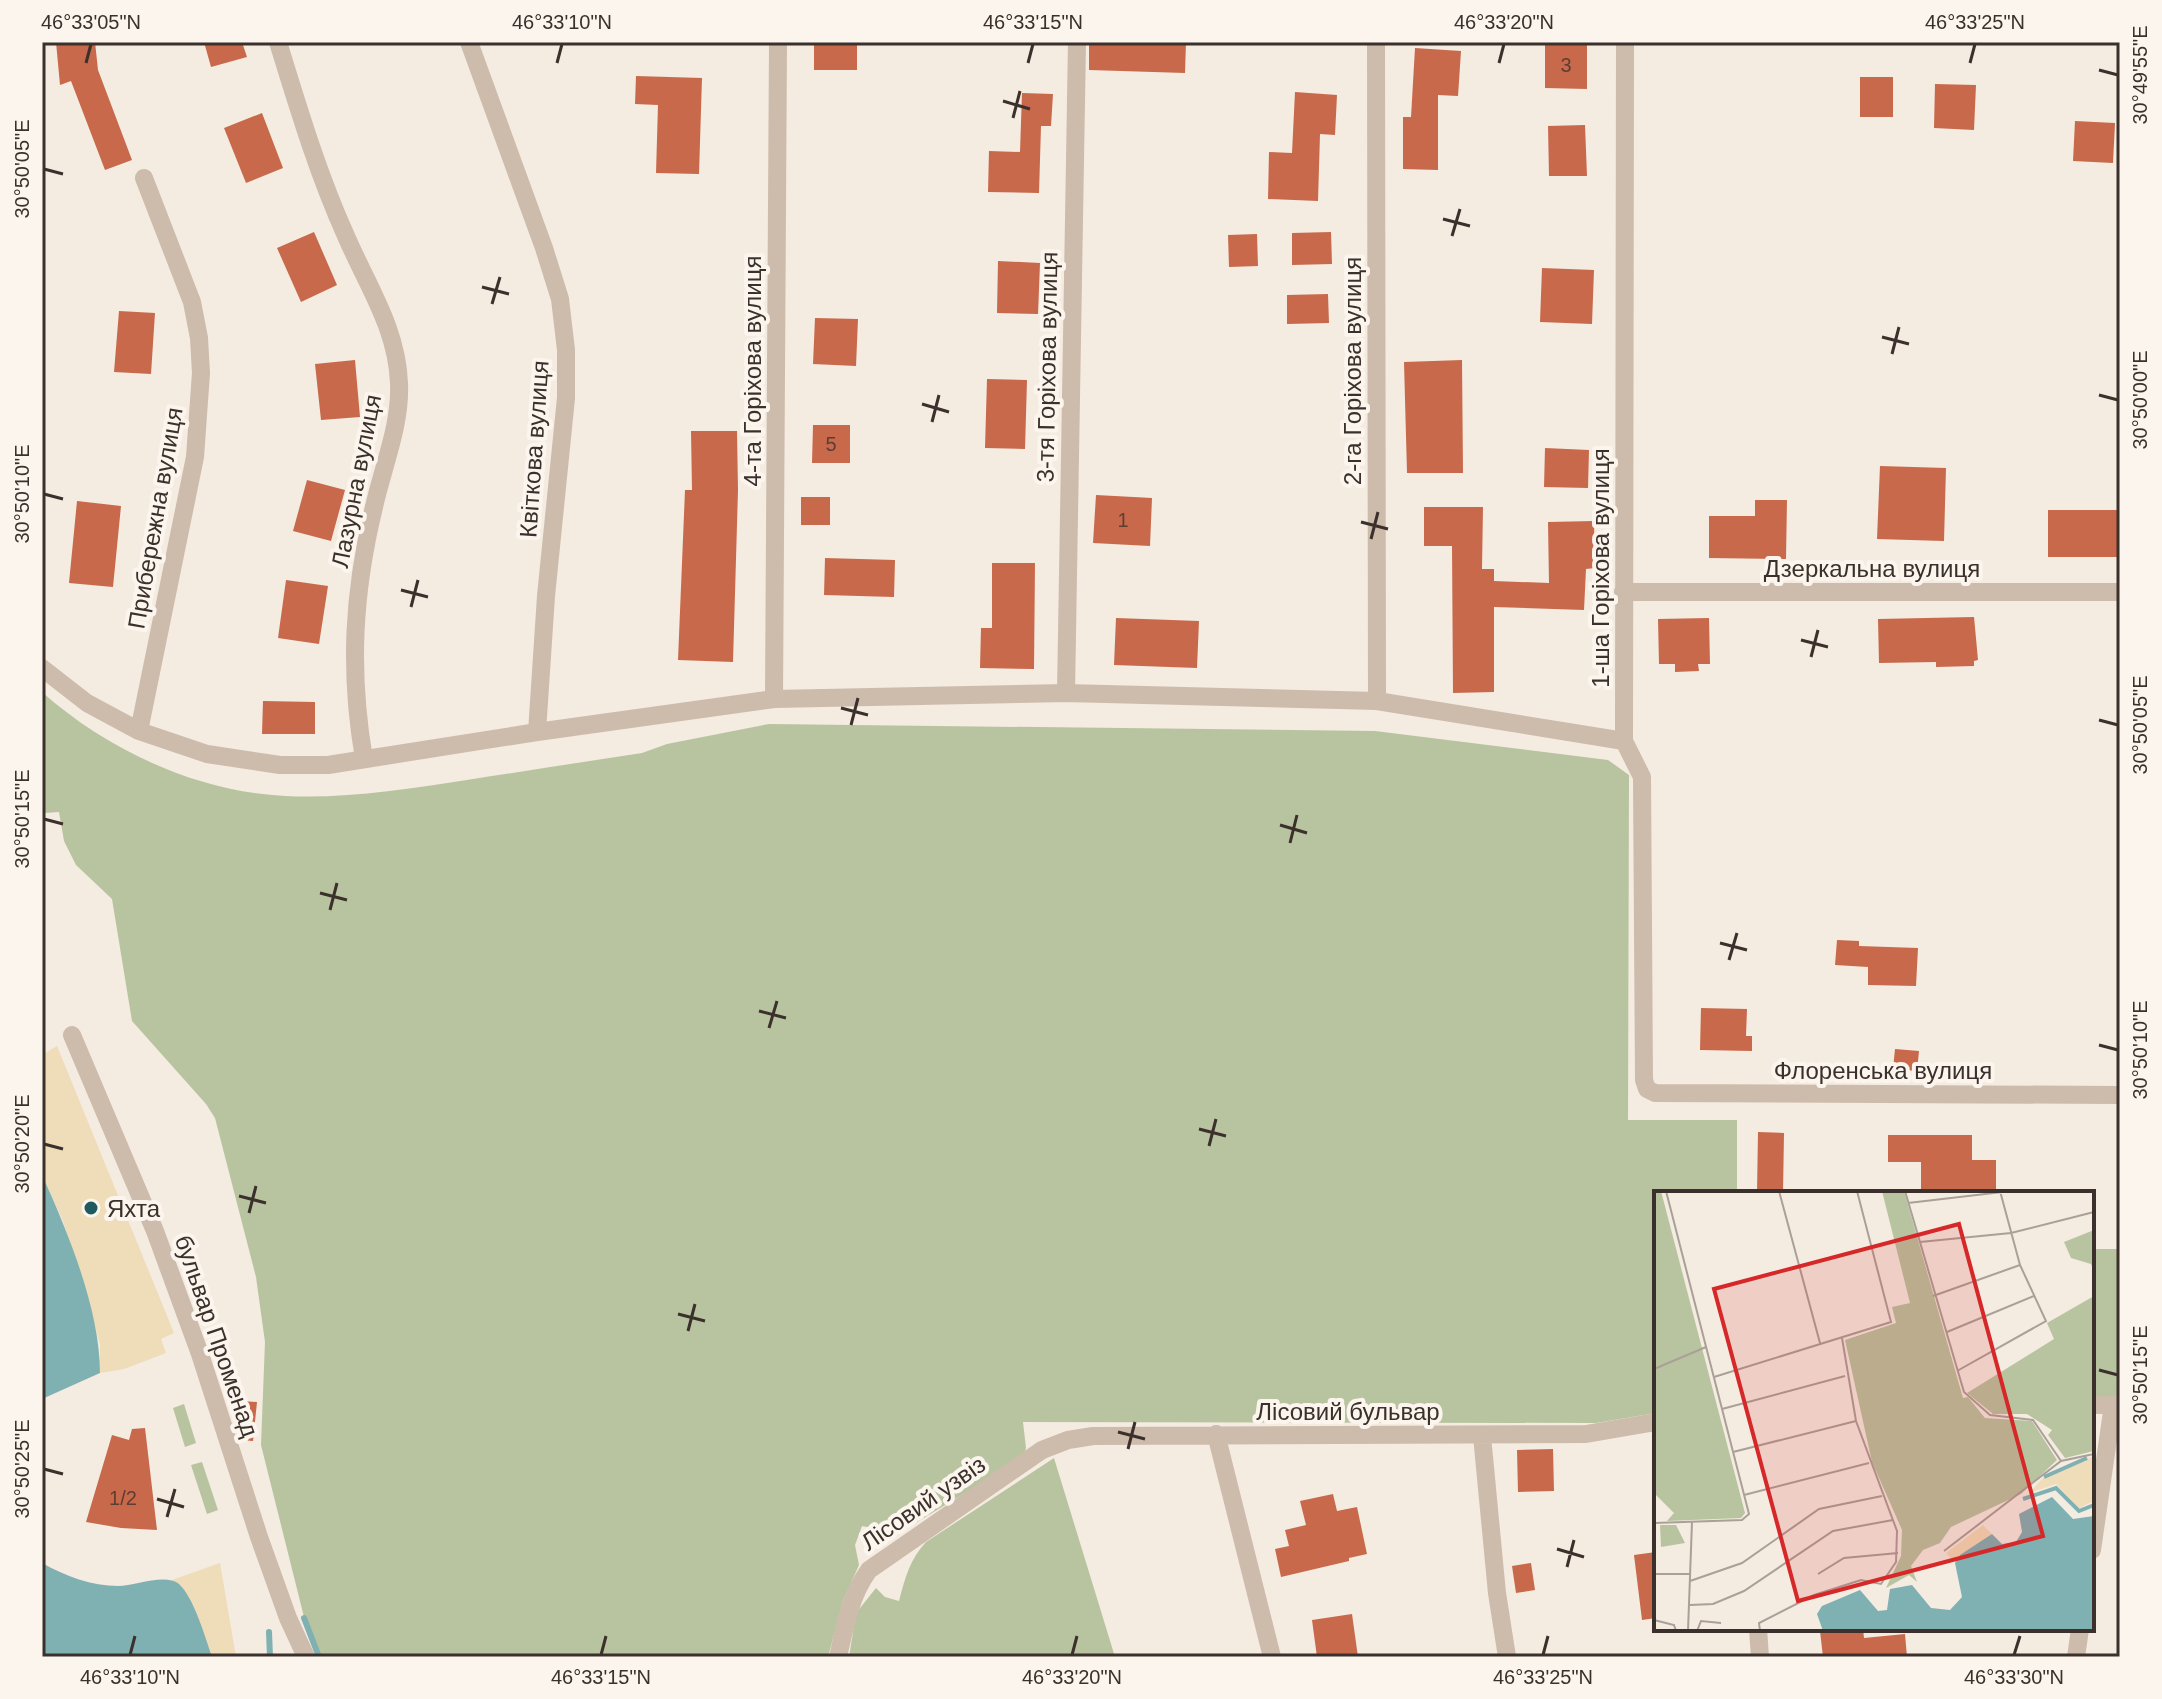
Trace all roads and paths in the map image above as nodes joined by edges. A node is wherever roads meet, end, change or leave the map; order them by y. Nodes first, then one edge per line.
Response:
1 (278, 42) edge
2 (469, 42) edge
3 (778, 42) edge
4 (1077, 42) edge
5 (1376, 42) edge
6 (1625, 42) edge
7 (144, 178) dead end
8 (1623, 592) junction
9 (2120, 592) edge
10 (42, 668) edge
11 (1066, 693) junction
12 (774, 699) junction
13 (1377, 701) junction
14 (139, 731) junction
15 (537, 732) junction
16 (1624, 741) junction
17 (364, 759) junction
18 (72, 1035) dead end
19 (1647, 1089) joint
20 (2120, 1095) edge
21 (2094, 1405) edge
22 (2116, 1405) edge
23 (1654, 1422) edge
24 (1216, 1434) junction
25 (1482, 1436) junction
26 (1042, 1450) joint
27 (2094, 1538) edge
28 (1758, 1631) edge
29 (2080, 1631) edge
30 (306, 1657) edge
31 (838, 1657) edge
32 (1272, 1657) edge
33 (1507, 1657) edge
34 (1760, 1657) edge
35 (2076, 1657) edge

1 - 17 street, Лазурна вулиця
2 - 15 street, Квіткова вулиця
3 - 12 street, 4-та Горіхова вулиця
4 - 11 street, 3-тя Горіхова вулиця
5 - 13 street, 2-га Горіхова вулиця
6 - 8 street, 1-ша Горіхова вулиця
7 - 14 street, Прибережна вулиця
8 - 9 street, Дзеркальна вулиця
8 - 16 street, 1-ша Горіхова вулиця
10 - 14 street
11 - 12 street
11 - 13 street
12 - 15 street
13 - 16 street
14 - 17 street
15 - 17 street
16 - 19 street, 1-ша Горіхова вулиця
18 - 30 street, бульвар Променад
19 - 20 street, Флоренська вулиця
21 - 22 street
22 - 27 street
23 - 25 street, Лісовий бульвар
24 - 25 street, Лісовий бульвар
24 - 26 street, Лісовий бульвар
24 - 32 street
25 - 33 street
26 - 31 street, Лісовий узвіз
28 - 34 street
29 - 35 street

